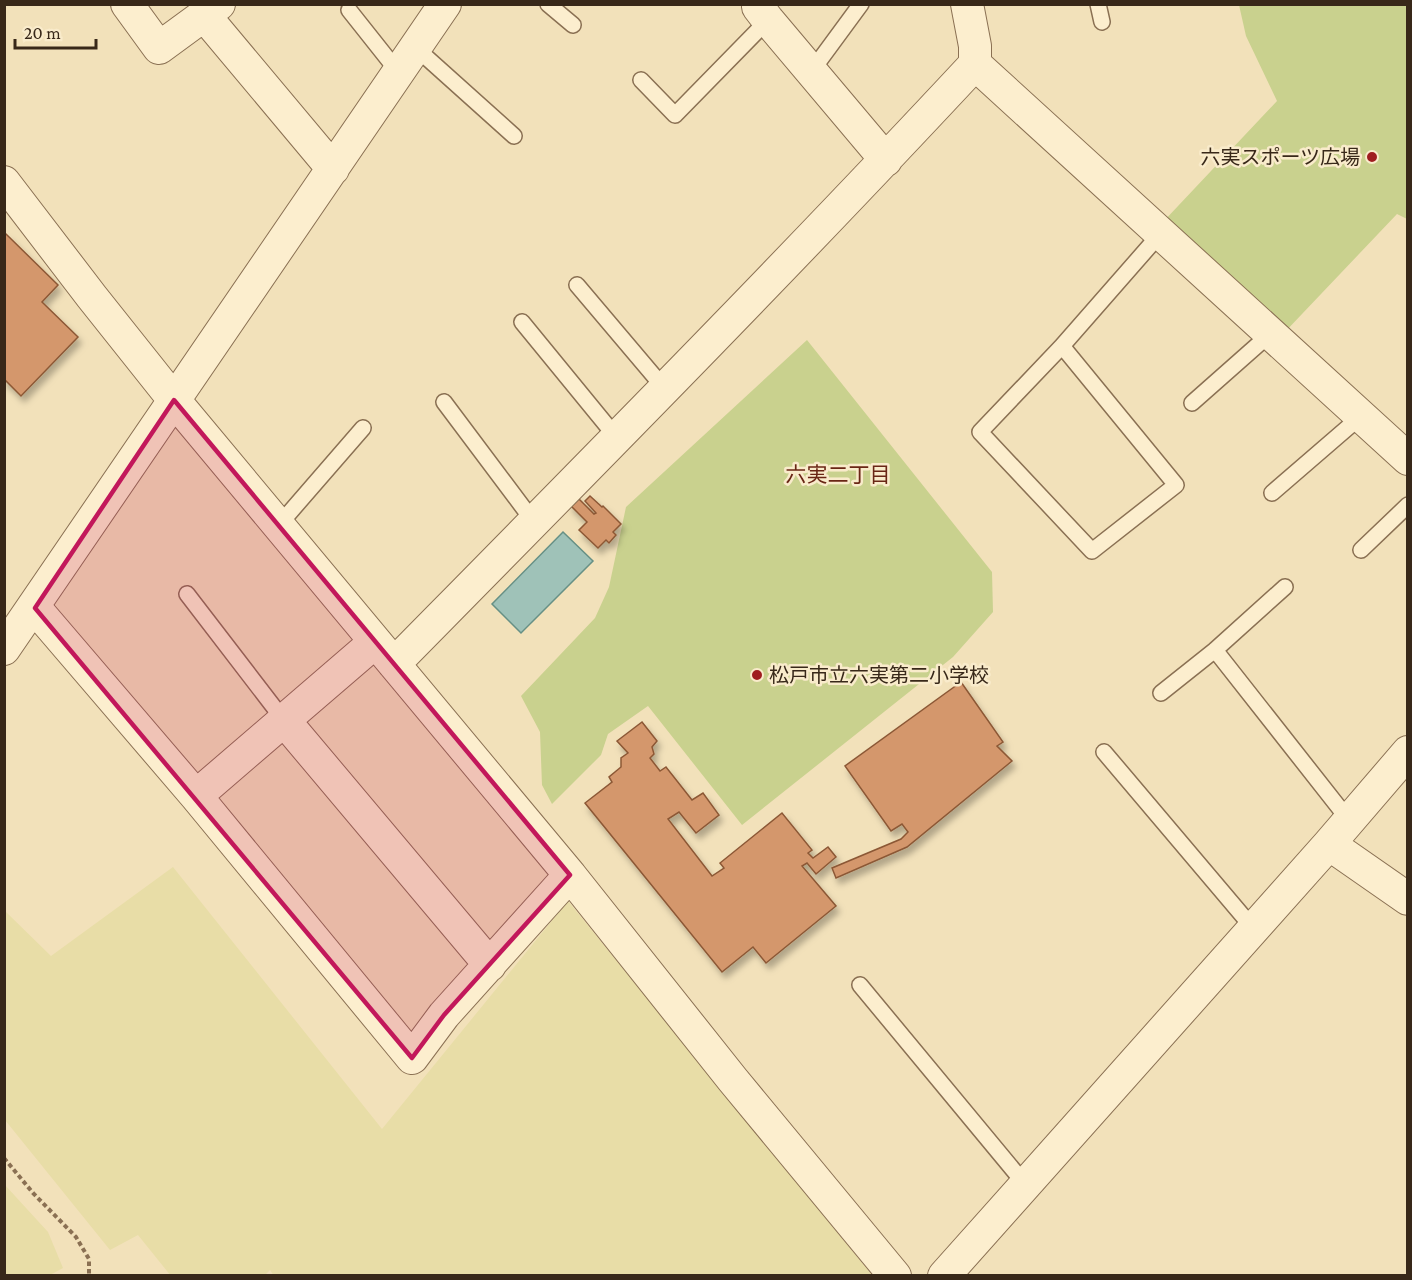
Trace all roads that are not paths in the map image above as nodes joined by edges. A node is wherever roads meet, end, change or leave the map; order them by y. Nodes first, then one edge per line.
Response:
1 (127, 4) edge
2 (445, 4) edge
3 (548, 4) edge
4 (861, 4) edge
5 (968, 4) edge
6 (1098, 4) edge
7 (760, 9) edge
8 (211, 10) edge
9 (349, 10) dead end
10 (1102, 22) dead end
11 (573, 25) dead end
12 (407, 61) junction
13 (975, 64) junction
14 (811, 72) junction
15 (641, 80) dead end
16 (514, 136) dead end
17 (886, 160) junction
18 (333, 169) junction
19 (4, 182) edge
20 (1161, 233) junction
21 (577, 285) dead end
22 (522, 322) dead end
23 (1270, 334) junction
24 (1062, 346) junction
25 (665, 389) junction
26 (174, 400) junction
27 (444, 402) dead end
28 (1192, 403) dead end
29 (1360, 417) junction
30 (363, 428) dead end
31 (617, 438) junction
32 (1407, 459) edge
33 (1272, 493) dead end
34 (1407, 505) edge
35 (534, 522) junction
36 (278, 526) junction
37 (1361, 550) dead end
38 (1285, 587) dead end
39 (187, 594) dead end
40 (34, 608) junction
41 (4, 649) edge
42 (1215, 650) junction
43 (385, 653) junction
44 (1161, 693) dead end
45 (283, 719) junction
46 (1104, 752) dead end
47 (1407, 752) edge
48 (196, 796) junction
49 (1348, 819) junction
50 (1329, 844) junction
51 (570, 875) junction
52 (1407, 899) edge
53 (1253, 928) junction
54 (489, 965) junction
55 (860, 985) dead end
56 (1025, 1184) junction
57 (895, 1275) edge
58 (944, 1275) edge

1 - 8 street
2 - 12 street
3 - 11 lane
4 - 14 lane
5 - 13 street
6 - 10 lane
7 - 14 street
7 - 15 lane
8 - 18 street
9 - 12 lane
12 - 16 lane
12 - 18 street
13 - 17 street
13 - 20 street
14 - 17 street
17 - 25 street
18 - 26 street
19 - 26 street
20 - 23 street
20 - 24 lane
21 - 25 lane
22 - 31 lane
23 - 28 lane
23 - 29 street
24 - 24 lane
25 - 31 street
26 - 36 street
26 - 40 street
27 - 35 lane
29 - 32 street
29 - 33 lane
30 - 36 lane
31 - 35 street
34 - 37 lane
35 - 43 street
36 - 43 street
38 - 42 lane
39 - 45 lane
40 - 41 street
40 - 48 street
42 - 44 lane
42 - 49 lane
43 - 45 street
43 - 51 street
45 - 48 street
45 - 54 street
46 - 53 lane
47 - 49 street
48 - 54 street
49 - 50 street
50 - 52 street
50 - 53 street
51 - 54 street
51 - 57 street
53 - 56 street
55 - 56 lane
56 - 58 street

